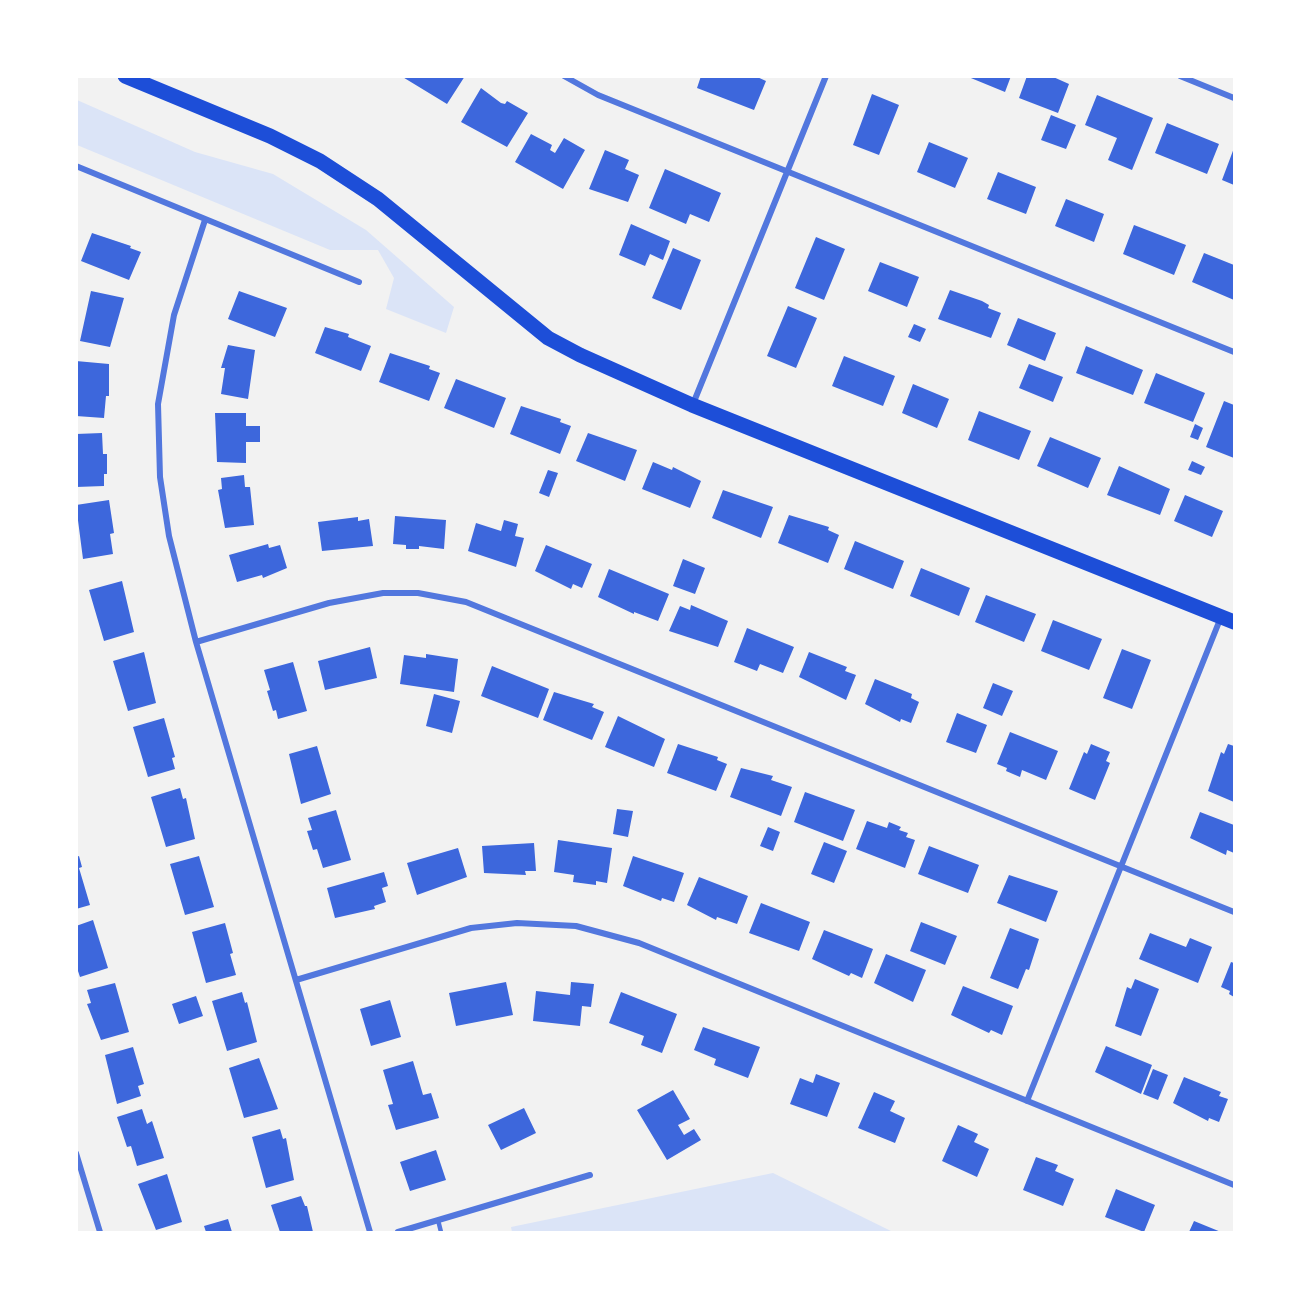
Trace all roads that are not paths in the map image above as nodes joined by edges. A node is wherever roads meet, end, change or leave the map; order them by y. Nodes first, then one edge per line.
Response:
1 (125, 76) edge
2 (564, 76) edge
3 (826, 76) edge
4 (1180, 76) edge
5 (1234, 98) edge
6 (76, 166) edge
7 (788, 172) junction
8 (205, 220) junction
9 (359, 282) dead end
10 (1234, 352) edge
11 (692, 405) junction
12 (1228, 619) edge
13 (195, 642) junction
14 (1121, 867) junction
15 (1234, 912) edge
16 (296, 980) junction
17 (1027, 1101) junction
18 (76, 1153) edge
19 (590, 1175) dead end
20 (1234, 1185) edge
21 (438, 1220) junction
22 (100, 1233) edge
23 (370, 1233) edge
24 (398, 1233) edge
25 (441, 1233) edge

1 - 11 main road
2 - 7 street
3 - 7 street
4 - 5 street
6 - 8 street
7 - 10 street
7 - 11 street
8 - 9 street
8 - 13 street
11 - 12 main road
12 - 14 street
13 - 14 street
13 - 16 street
14 - 15 street
14 - 17 street
16 - 17 street
16 - 23 street
17 - 20 street
18 - 22 street
19 - 21 street
21 - 24 street
21 - 25 lane

